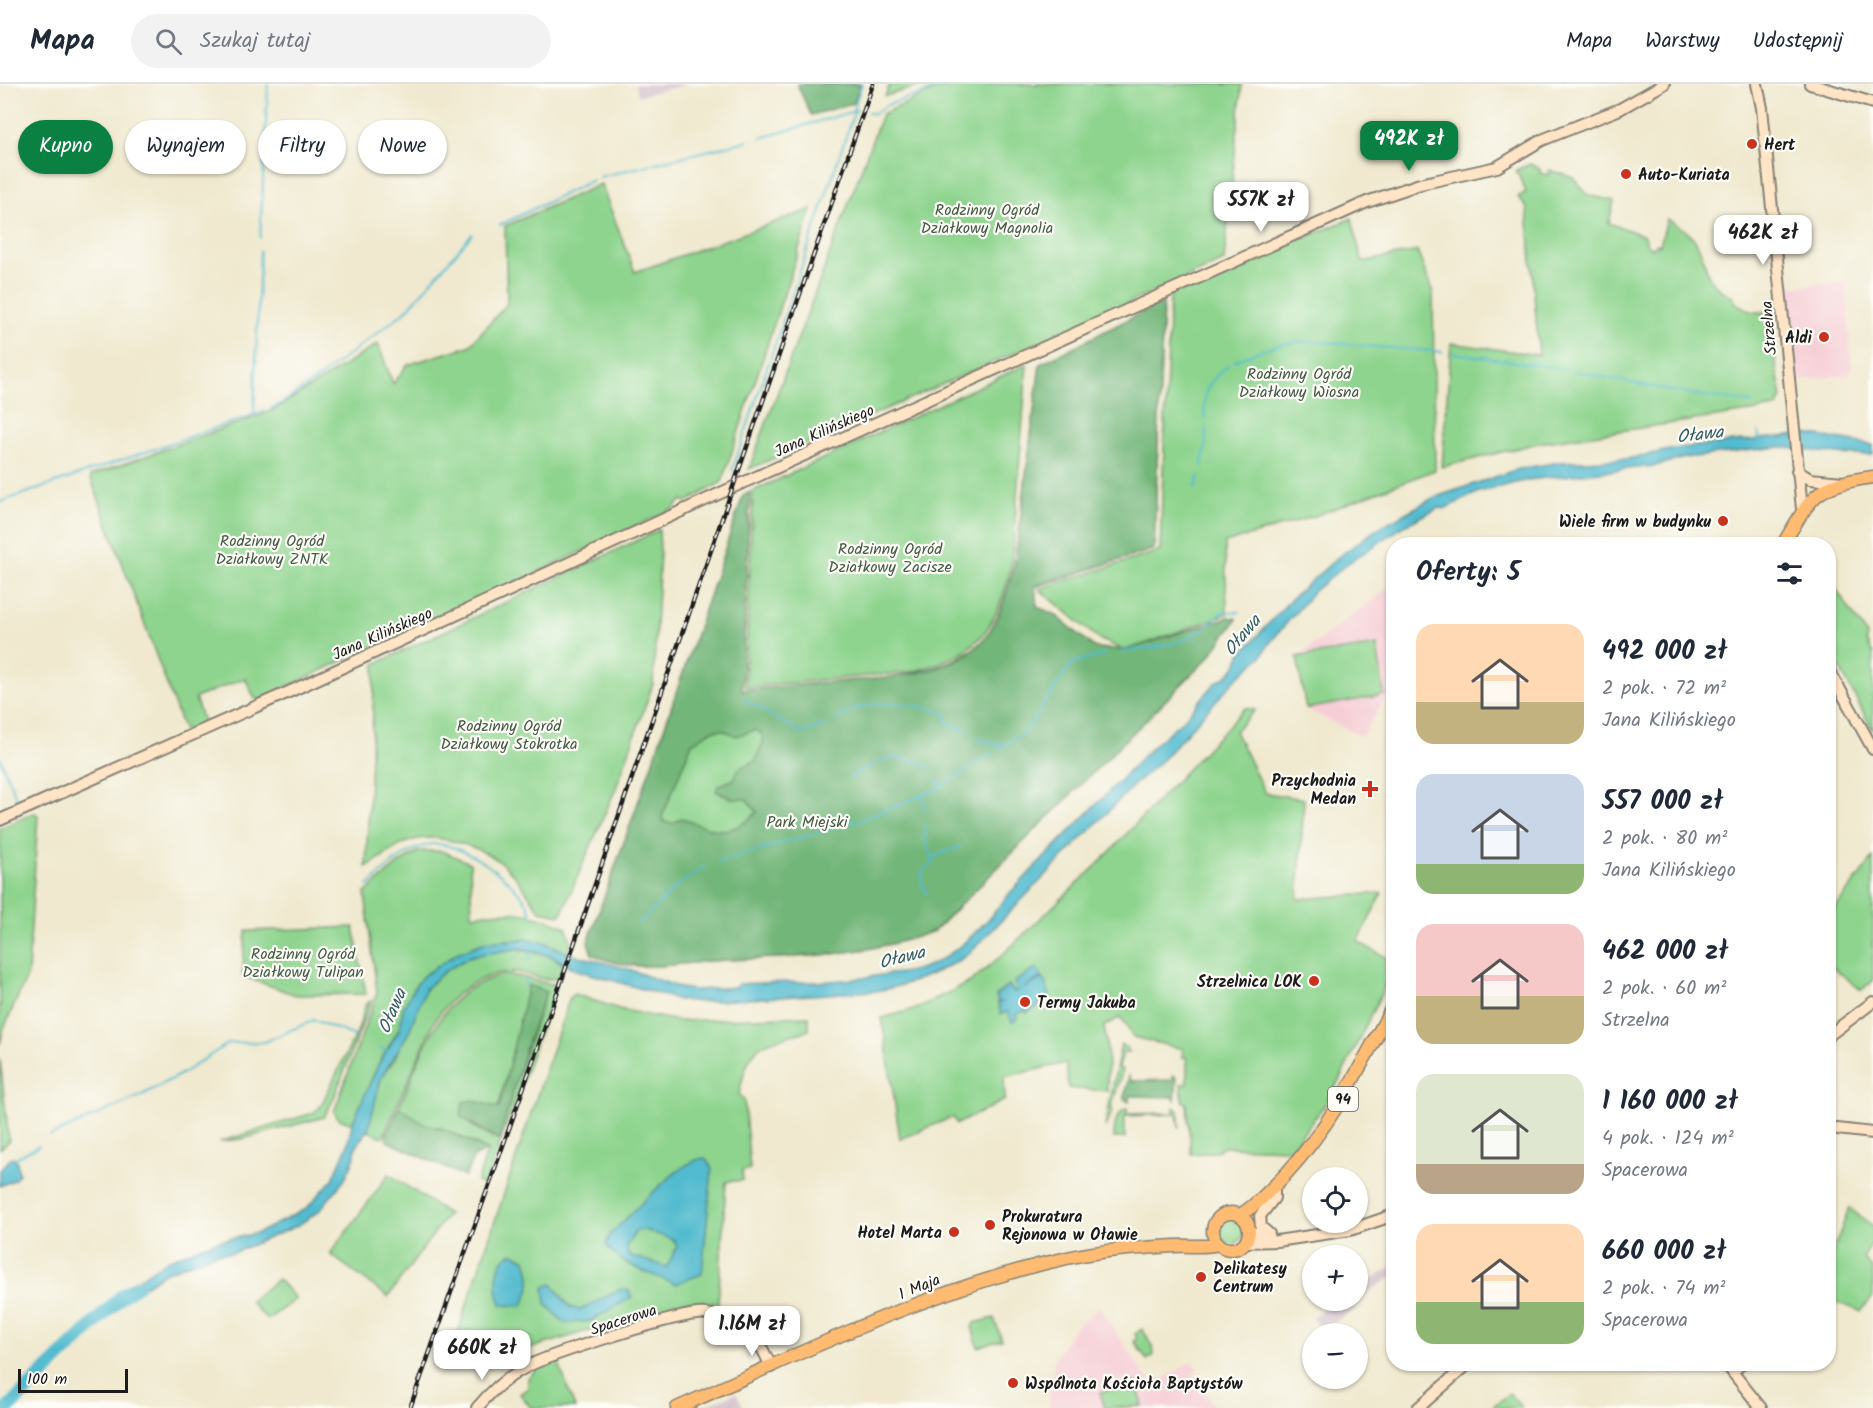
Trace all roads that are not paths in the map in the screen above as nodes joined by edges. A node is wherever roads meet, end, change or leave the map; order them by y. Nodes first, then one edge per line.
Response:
1 (1664, 84) edge
2 (1757, 84) edge
3 (1810, 84) edge
4 (1873, 103) edge
5 (1797, 470) junction
6 (1873, 477) edge
7 (1843, 482) junction
8 (1802, 509) junction
9 (1790, 537) edge
10 (1836, 682) edge
11 (1873, 749) edge
12 (0, 820) edge
13 (1873, 1002) edge
14 (1386, 1019) edge
15 (1836, 1030) edge
16 (1836, 1129) edge
17 (1873, 1133) edge
18 (1270, 1190) junction
19 (1386, 1218) edge
20 (1245, 1228) junction
21 (1269, 1234) junction
22 (1294, 1236) junction
23 (1216, 1239) junction
24 (771, 1366) junction
25 (1460, 1371) edge
26 (1732, 1371) edge
27 (1761, 1407) edge
28 (477, 1408) edge
29 (677, 1408) edge
30 (1418, 1408) edge

1 - 12 street, Jana Kilińskiego
2 - 5 street, Strzelna
3 - 4 street
5 - 7 street
5 - 8 street, Strzelna
6 - 7 main road
7 - 8 main road
8 - 9 main road
10 - 11 street
13 - 15 street
14 - 18 main road, 94
16 - 17 street
18 - 20 main road, 94
18 - 21 street
19 - 22 street
20 - 21 street
20 - 22 street
20 - 23 main road
20 - 23 main road
21 - 22 street
23 - 24 main road, 1 Maja
24 - 28 street, Spacerowa
24 - 29 main road, 1 Maja
25 - 30 street
26 - 27 street

